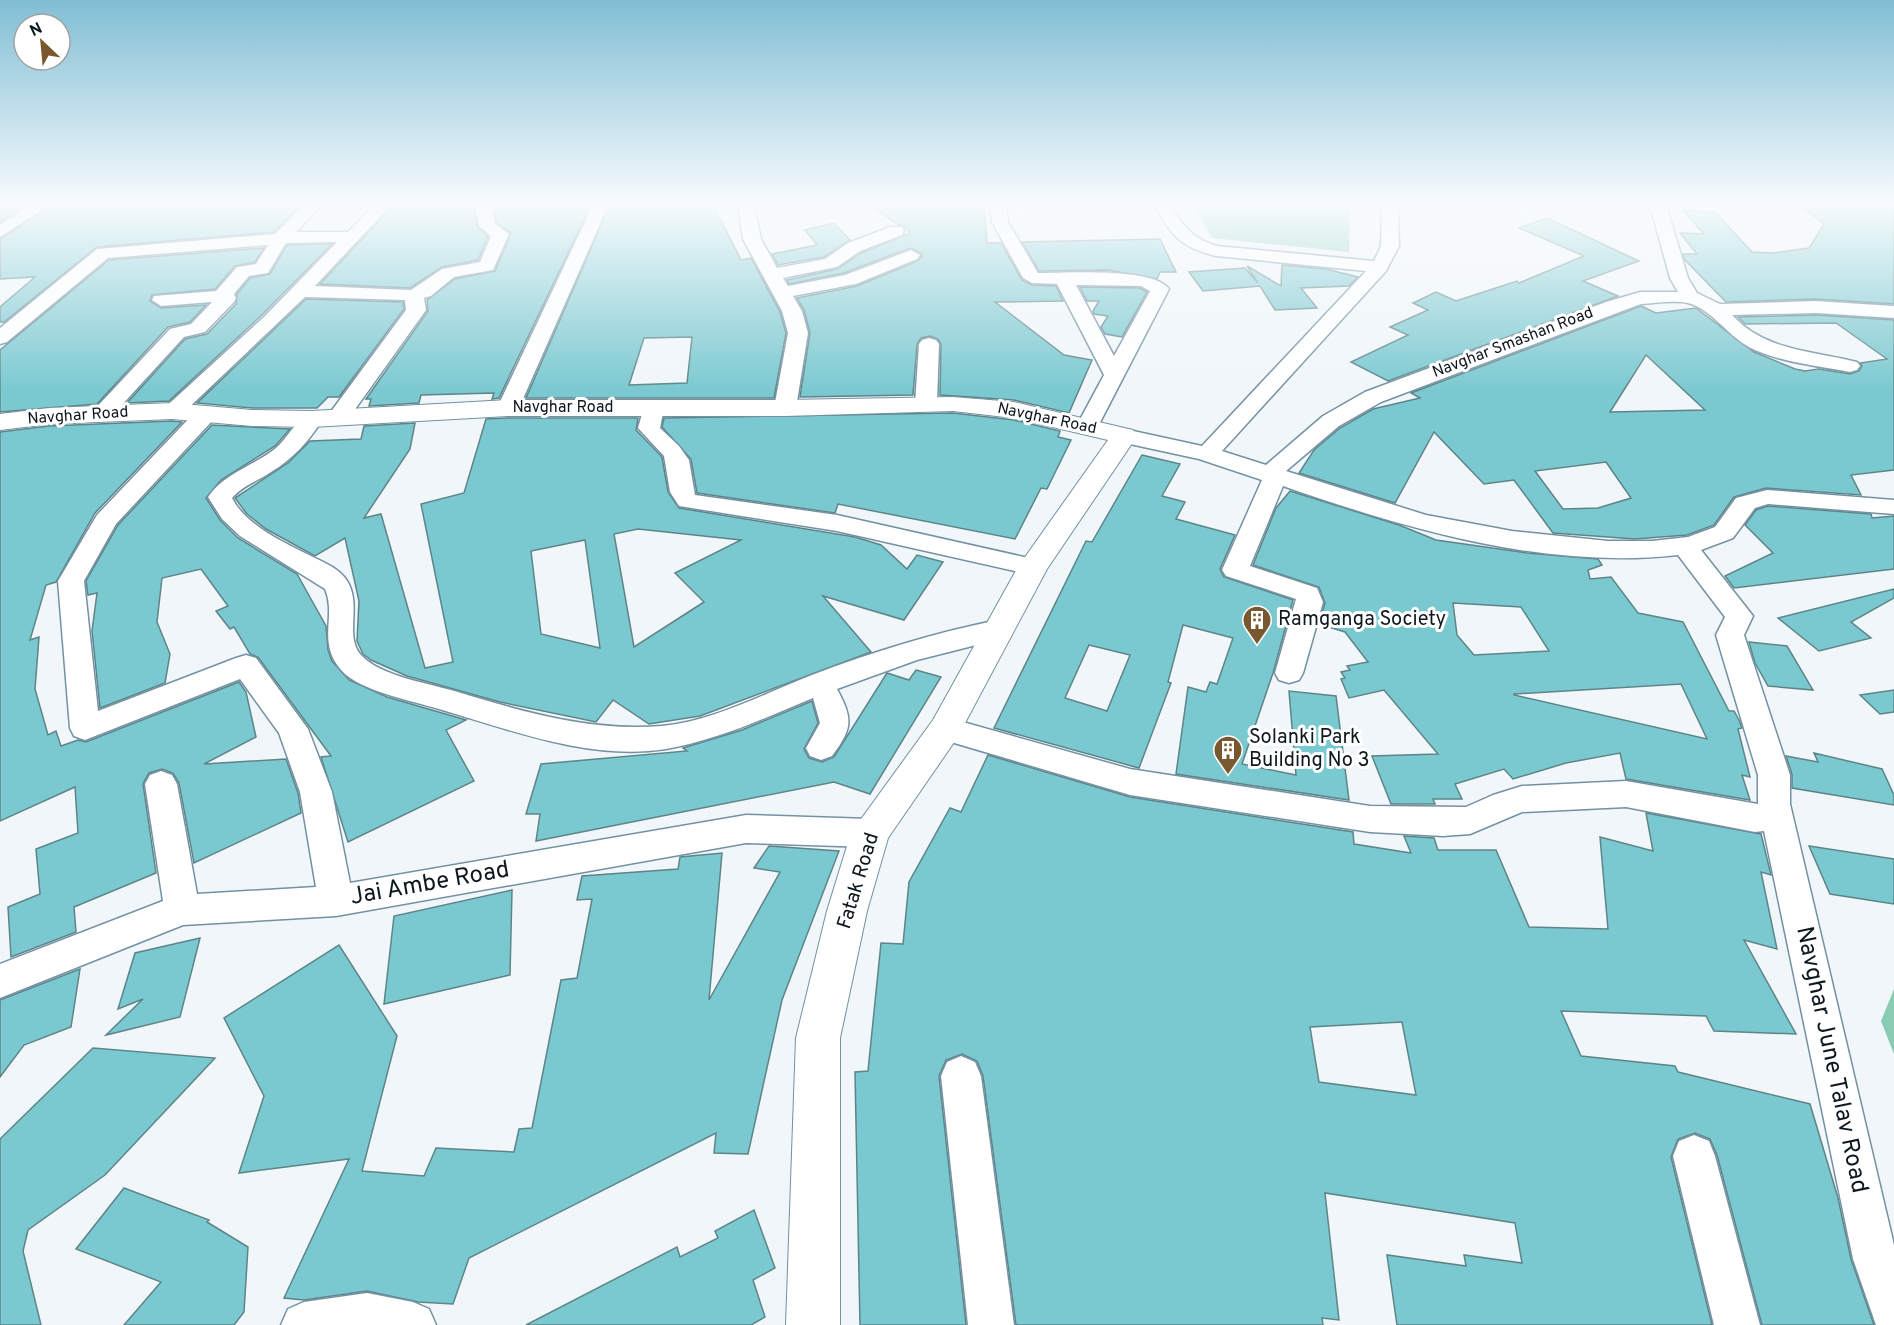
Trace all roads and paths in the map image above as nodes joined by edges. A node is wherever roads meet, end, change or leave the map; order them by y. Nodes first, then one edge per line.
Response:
1 (86, 267) edge
2 (263, 267) edge
3 (323, 267) edge
4 (482, 267) edge
5 (575, 267) edge
6 (767, 267) edge
7 (812, 267) edge
8 (882, 267) edge
9 (1026, 267) edge
10 (1380, 267) edge
11 (1676, 267) edge
12 (772, 275) junction
13 (1064, 280) junction
14 (299, 291) junction
15 (782, 293) junction
16 (222, 296) junction
17 (410, 296) junction
18 (1689, 297) junction
19 (161, 300) dead end
20 (1717, 310) junction
21 (1867, 310) junction
22 (1894, 312) edge
23 (1805, 322) dead end
24 (0, 338) edge
25 (929, 344) dead end
26 (1850, 366) dead end
27 (1114, 375) junction
28 (926, 404) junction
29 (508, 408) junction
30 (654, 408) junction
31 (785, 408) junction
32 (172, 411) junction
33 (102, 413) junction
34 (206, 414) junction
35 (325, 418) junction
36 (0, 422) edge
37 (1087, 427) junction
38 (1124, 436) junction
39 (1207, 454) junction
40 (1272, 476) junction
41 (1894, 507) edge
42 (1686, 548) junction
43 (1033, 567) junction
44 (998, 630) junction
45 (1289, 673) dead end
46 (820, 684) junction
47 (945, 729) junction
48 (821, 748) dead end
49 (160, 784) dead end
50 (1774, 804) junction
51 (870, 833) junction
52 (336, 901) junction
53 (182, 910) junction
54 (0, 981) edge
55 (961, 1076) dead end
56 (1694, 1156) dead end
57 (1894, 1314) edge
58 (304, 1325) edge
59 (413, 1325) edge
60 (813, 1325) edge
61 (991, 1325) edge
62 (1737, 1325) edge

1 - 24 street
2 - 16 street
3 - 14 street
4 - 17 street
5 - 29 street
6 - 12 street
7 - 12 street
8 - 15 street
9 - 13 street
10 - 39 street
11 - 18 street
12 - 15 street
13 - 27 street
13 - 27 street
14 - 17 street
14 - 32 street
15 - 31 street
16 - 19 street
16 - 33 street
17 - 35 street
18 - 20 street
18 - 40 street, Navghar Smashan Road
20 - 21 street
20 - 26 street
21 - 22 street
21 - 23 street
25 - 28 street
27 - 37 street
28 - 31 main road, Navghar Road
28 - 37 main road, Navghar Road
29 - 30 main road, Navghar Road
29 - 35 main road, Navghar Road
30 - 31 main road, Navghar Road
30 - 43 street
32 - 33 main road, Navghar Road
32 - 34 main road, Navghar Road
33 - 36 main road, Navghar Road
34 - 35 main road, Navghar Road
34 - 52 street
35 - 46 street
37 - 38 main road, Navghar Road
38 - 39 street
38 - 43 main road, Fatak Road
39 - 40 street
40 - 42 street
40 - 45 street
41 - 42 street
42 - 50 street, Navghar June Talav Road
43 - 44 main road, Fatak Road
44 - 46 street
44 - 47 main road, Fatak Road
46 - 48 street
47 - 50 street
47 - 51 main road, Fatak Road
49 - 53 street
50 - 57 street, Navghar June Talav Road
51 - 52 street, Jai Ambe Road
51 - 60 main road, Fatak Road
52 - 53 street, Jai Ambe Road
53 - 54 street, Jai Ambe Road
55 - 61 street
56 - 62 street
58 - 59 street

